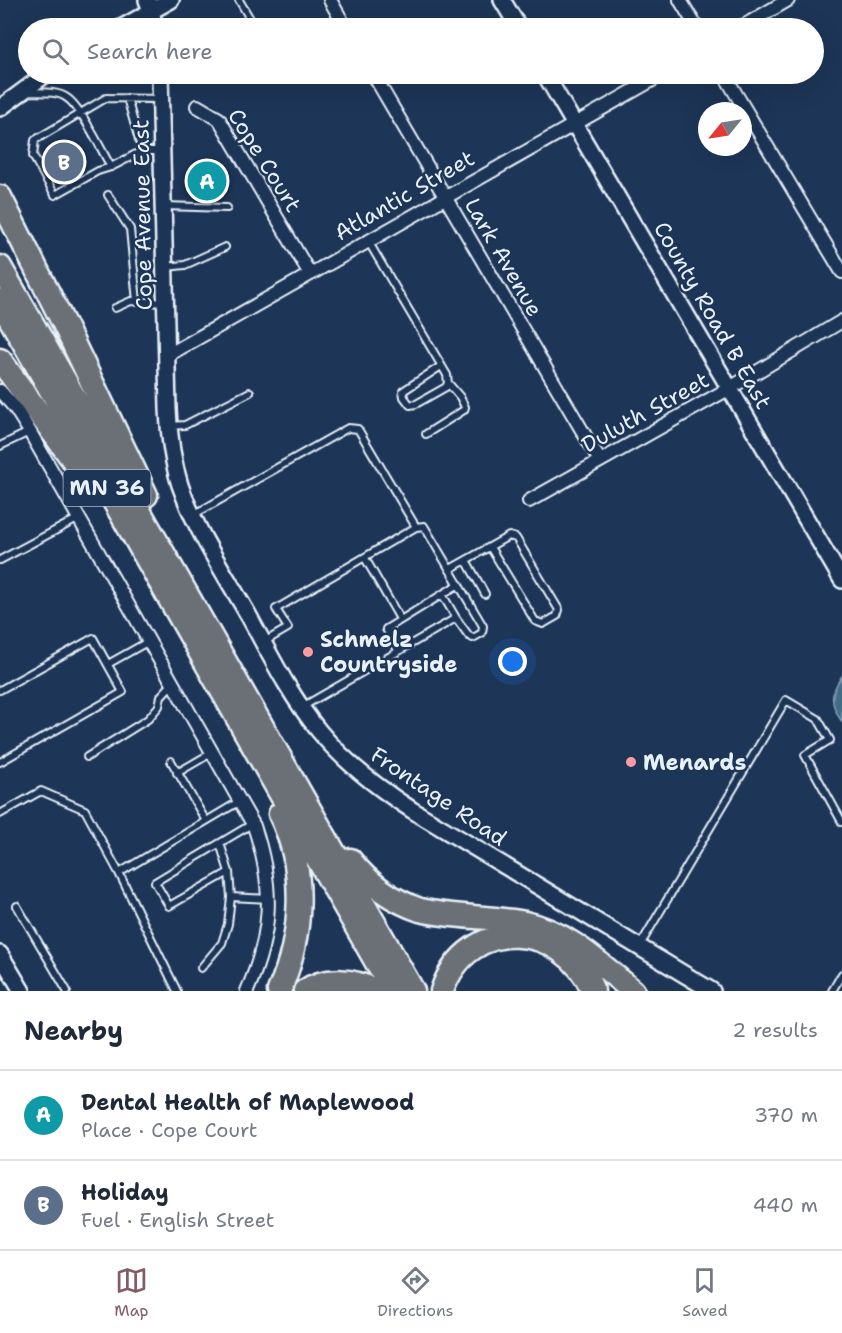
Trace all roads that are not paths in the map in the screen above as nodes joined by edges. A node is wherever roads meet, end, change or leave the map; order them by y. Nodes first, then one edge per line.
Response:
1 (171, 0) edge
2 (239, 0) edge
3 (330, 0) edge
4 (502, 0) edge
5 (680, 0) edge
6 (788, 0) edge
7 (149, 6) edge
8 (134, 18) edge
9 (250, 18) edge
10 (340, 18) edge
11 (513, 18) edge
12 (691, 18) edge
13 (757, 18) edge
14 (32, 84) edge
15 (160, 84) edge
16 (379, 84) edge
17 (551, 84) edge
18 (645, 84) edge
19 (730, 84) edge
20 (21, 92) junction
21 (126, 98) junction
22 (161, 99) junction
23 (197, 106) dead end
24 (0, 108) edge
25 (80, 113) junction
26 (574, 123) junction
27 (142, 152) junction
28 (163, 152) junction
29 (111, 167) junction
30 (108, 195) dead end
31 (444, 196) junction
32 (0, 197) edge
33 (164, 206) junction
34 (227, 208) dead end
35 (368, 240) junction
36 (225, 248) dead end
37 (0, 267) edge
38 (166, 267) junction
39 (842, 272) edge
40 (310, 274) junction
41 (0, 302) edge
42 (137, 302) junction
43 (166, 303) junction
44 (115, 308) dead end
45 (842, 321) edge
46 (168, 355) junction
47 (0, 360) edge
48 (441, 366) junction
49 (448, 383) junction
50 (730, 388) junction
51 (0, 391) edge
52 (250, 392) dead end
53 (169, 426) junction
54 (29, 432) junction
55 (426, 434) dead end
56 (0, 446) edge
57 (600, 461) junction
58 (529, 501) dead end
59 (193, 515) junction
60 (79, 518) junction
61 (416, 527) junction
62 (490, 547) junction
63 (365, 558) junction
64 (0, 560) edge
65 (466, 560) junction
66 (450, 569) junction
67 (842, 580) edge
68 (459, 584) junction
69 (187, 593) junction
70 (442, 594) junction
71 (485, 594) dead end
72 (456, 618) junction
73 (400, 619) junction
74 (149, 640) junction
75 (263, 643) junction
76 (398, 650) junction
77 (108, 664) junction
78 (213, 674) junction
79 (173, 683) junction
80 (0, 690) edge
81 (225, 696) junction
82 (301, 707) junction
83 (213, 752) junction
84 (87, 757) dead end
85 (171, 761) dead end
86 (0, 762) edge
87 (177, 773) junction
88 (297, 787) junction
89 (240, 801) junction
90 (0, 814) edge
91 (206, 821) junction
92 (842, 822) edge
93 (252, 824) junction
94 (220, 843) junction
95 (229, 872) junction
96 (119, 873) junction
97 (231, 897) junction
98 (268, 899) junction
99 (17, 906) dead end
100 (639, 947) junction
101 (0, 954) edge
102 (201, 968) dead end
103 (842, 974) edge
104 (22, 991) edge
105 (68, 991) edge
106 (177, 991) edge
107 (247, 991) edge
108 (279, 991) edge
109 (305, 991) edge
110 (375, 991) edge
111 (393, 991) edge
112 (414, 991) edge
113 (442, 991) edge
114 (593, 991) edge
115 (633, 991) edge
116 (712, 991) edge
117 (832, 991) edge

1 - 7 street
2 - 9 lane
3 - 10 street
4 - 11 street
5 - 12 street
6 - 13 street
7 - 8 street
14 - 20 street
15 - 22 street, Cope Avenue East
16 - 31 street, Lark Avenue
17 - 26 street, County Road B East
18 - 26 street, Atlantic Street
19 - 39 street
20 - 24 street
20 - 25 lane
21 - 22 lane
21 - 25 lane
21 - 27 lane
22 - 28 street, Cope Avenue East
23 - 40 street, Cope Court
25 - 29 lane
25 - 29 lane
26 - 31 street, Atlantic Street
26 - 50 street, County Road B East
27 - 28 lane
27 - 29 lane
28 - 33 street, Cope Avenue East
30 - 42 lane
31 - 35 street, Atlantic Street
31 - 57 street, Lark Avenue
32 - 69 highway
33 - 34 lane
33 - 38 street, Cope Avenue East
35 - 40 street, Atlantic Street
35 - 48 lane
36 - 38 lane
37 - 69 highway, MN 36
38 - 43 street, Cope Avenue East
40 - 46 street, Atlantic Street
41 - 78 highway, MN 36
42 - 43 lane
42 - 44 lane
43 - 46 street, Cope Avenue East
45 - 50 street, Duluth Street
46 - 53 street, Frontage Road
47 - 78 highway
48 - 49 lane
48 - 49 lane
49 - 55 lane
50 - 57 street, Duluth Street
50 - 67 street, County Road B East
51 - 54 street
52 - 53 lane
53 - 59 street, Frontage Road
54 - 56 lane
54 - 60 street
57 - 58 street, Duluth Street
59 - 61 lane
59 - 75 street, Frontage Road
60 - 64 lane
60 - 74 street
61 - 63 lane
61 - 66 lane
62 - 62 lane
62 - 65 lane
63 - 73 lane
63 - 75 lane
65 - 66 lane
65 - 71 lane
66 - 68 lane
68 - 70 lane
68 - 72 lane
69 - 88 highway, MN 36
70 - 72 lane
70 - 73 lane
72 - 76 lane
73 - 76 lane
74 - 77 lane
74 - 79 street
75 - 82 street, Frontage Road
76 - 82 lane
77 - 80 lane
77 - 86 lane
78 - 81 highway, MN 36
79 - 83 street
79 - 84 lane
81 - 108 highway
81 - 111 highway, MN 36
82 - 100 street, Frontage Road
83 - 87 lane
83 - 89 street
85 - 87 lane
87 - 91 lane
88 - 112 highway, MN 36
88 - 115 highway
89 - 91 lane
89 - 93 street
90 - 96 lane
91 - 96 lane
92 - 100 lane
93 - 94 lane
93 - 98 street
94 - 95 lane
94 - 95 lane
95 - 97 lane
96 - 106 lane
97 - 98 lane
97 - 102 lane
98 - 107 street
99 - 105 lane
100 - 116 street, Frontage Road
101 - 104 street
103 - 117 lane
109 - 110 highway
113 - 114 highway

